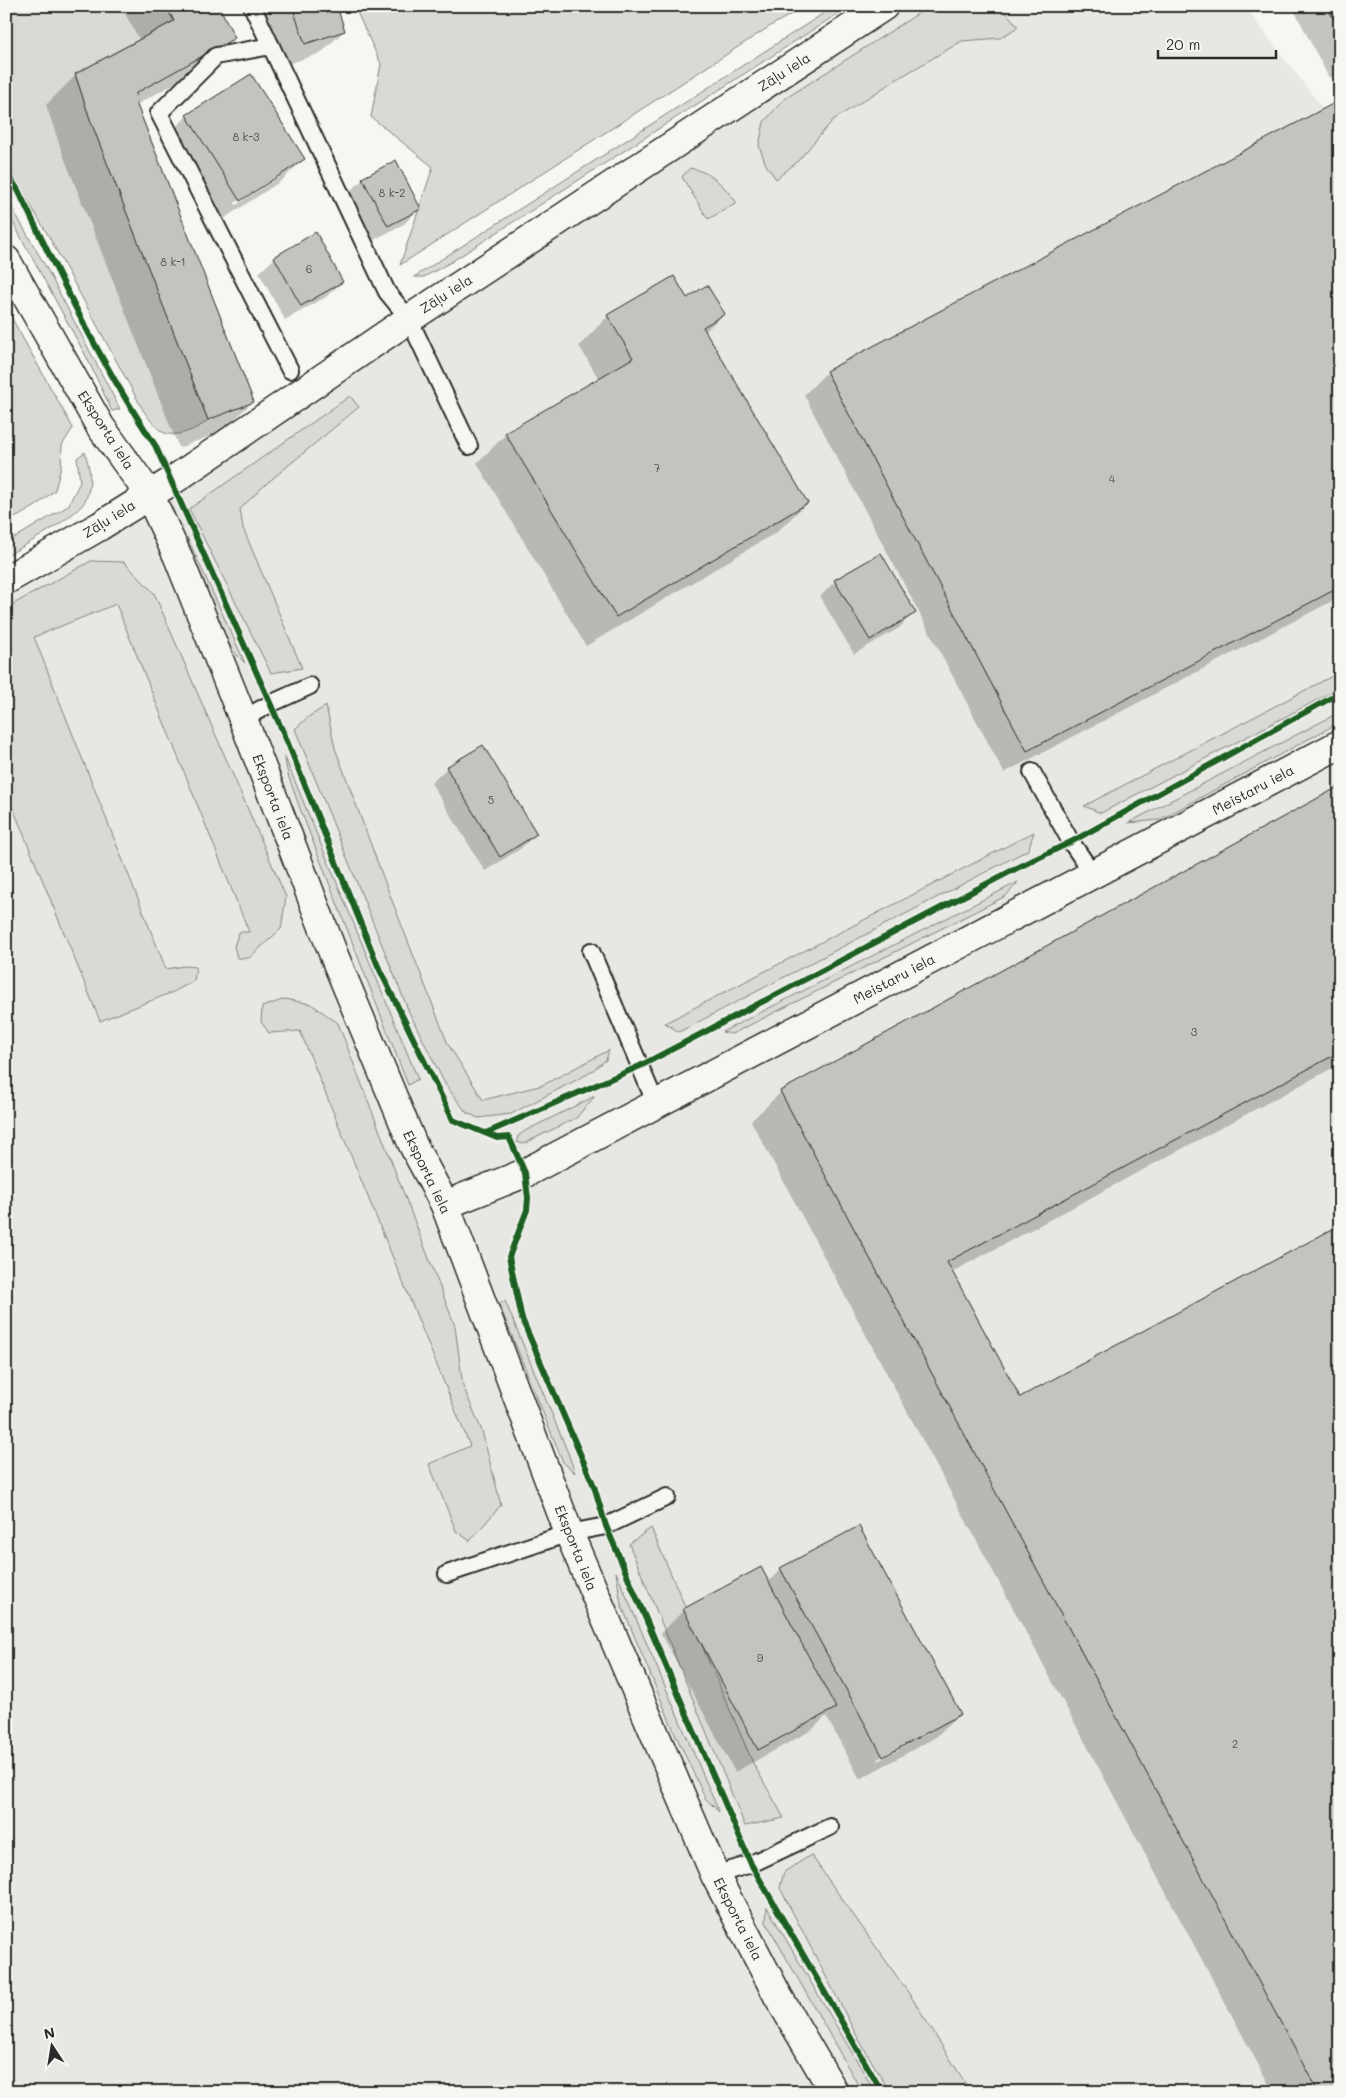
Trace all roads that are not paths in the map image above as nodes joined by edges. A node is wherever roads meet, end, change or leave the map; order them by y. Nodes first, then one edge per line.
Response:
1 (252, 6) edge
2 (884, 6) edge
3 (271, 46) junction
4 (6, 260) edge
5 (409, 318) junction
6 (290, 370) dead end
7 (469, 446) dead end
8 (149, 494) junction
9 (6, 580) edge
10 (310, 686) dead end
11 (243, 719) junction
12 (1340, 744) edge
13 (1032, 772) dead end
14 (1093, 874) junction
15 (591, 952) dead end
16 (656, 1104) junction
17 (445, 1205) junction
18 (667, 1497) dead end
19 (569, 1533) junction
20 (446, 1574) dead end
21 (830, 1827) dead end
22 (715, 1875) junction
23 (834, 2092) edge

1 - 3 lane
2 - 5 street, Zāļu iela
3 - 5 lane
3 - 6 lane
4 - 8 street, Eksporta iela
5 - 7 lane
5 - 8 street, Zāļu iela
8 - 9 street, Zāļu iela
8 - 11 street, Eksporta iela
10 - 11 lane
11 - 17 street, Eksporta iela
12 - 14 street, Meistaru iela
13 - 14 lane
14 - 16 street, Meistaru iela
15 - 16 lane
16 - 17 street, Meistaru iela
17 - 19 street, Eksporta iela
18 - 19 lane
19 - 20 lane
19 - 22 street, Eksporta iela
21 - 22 lane
22 - 23 street, Eksporta iela

